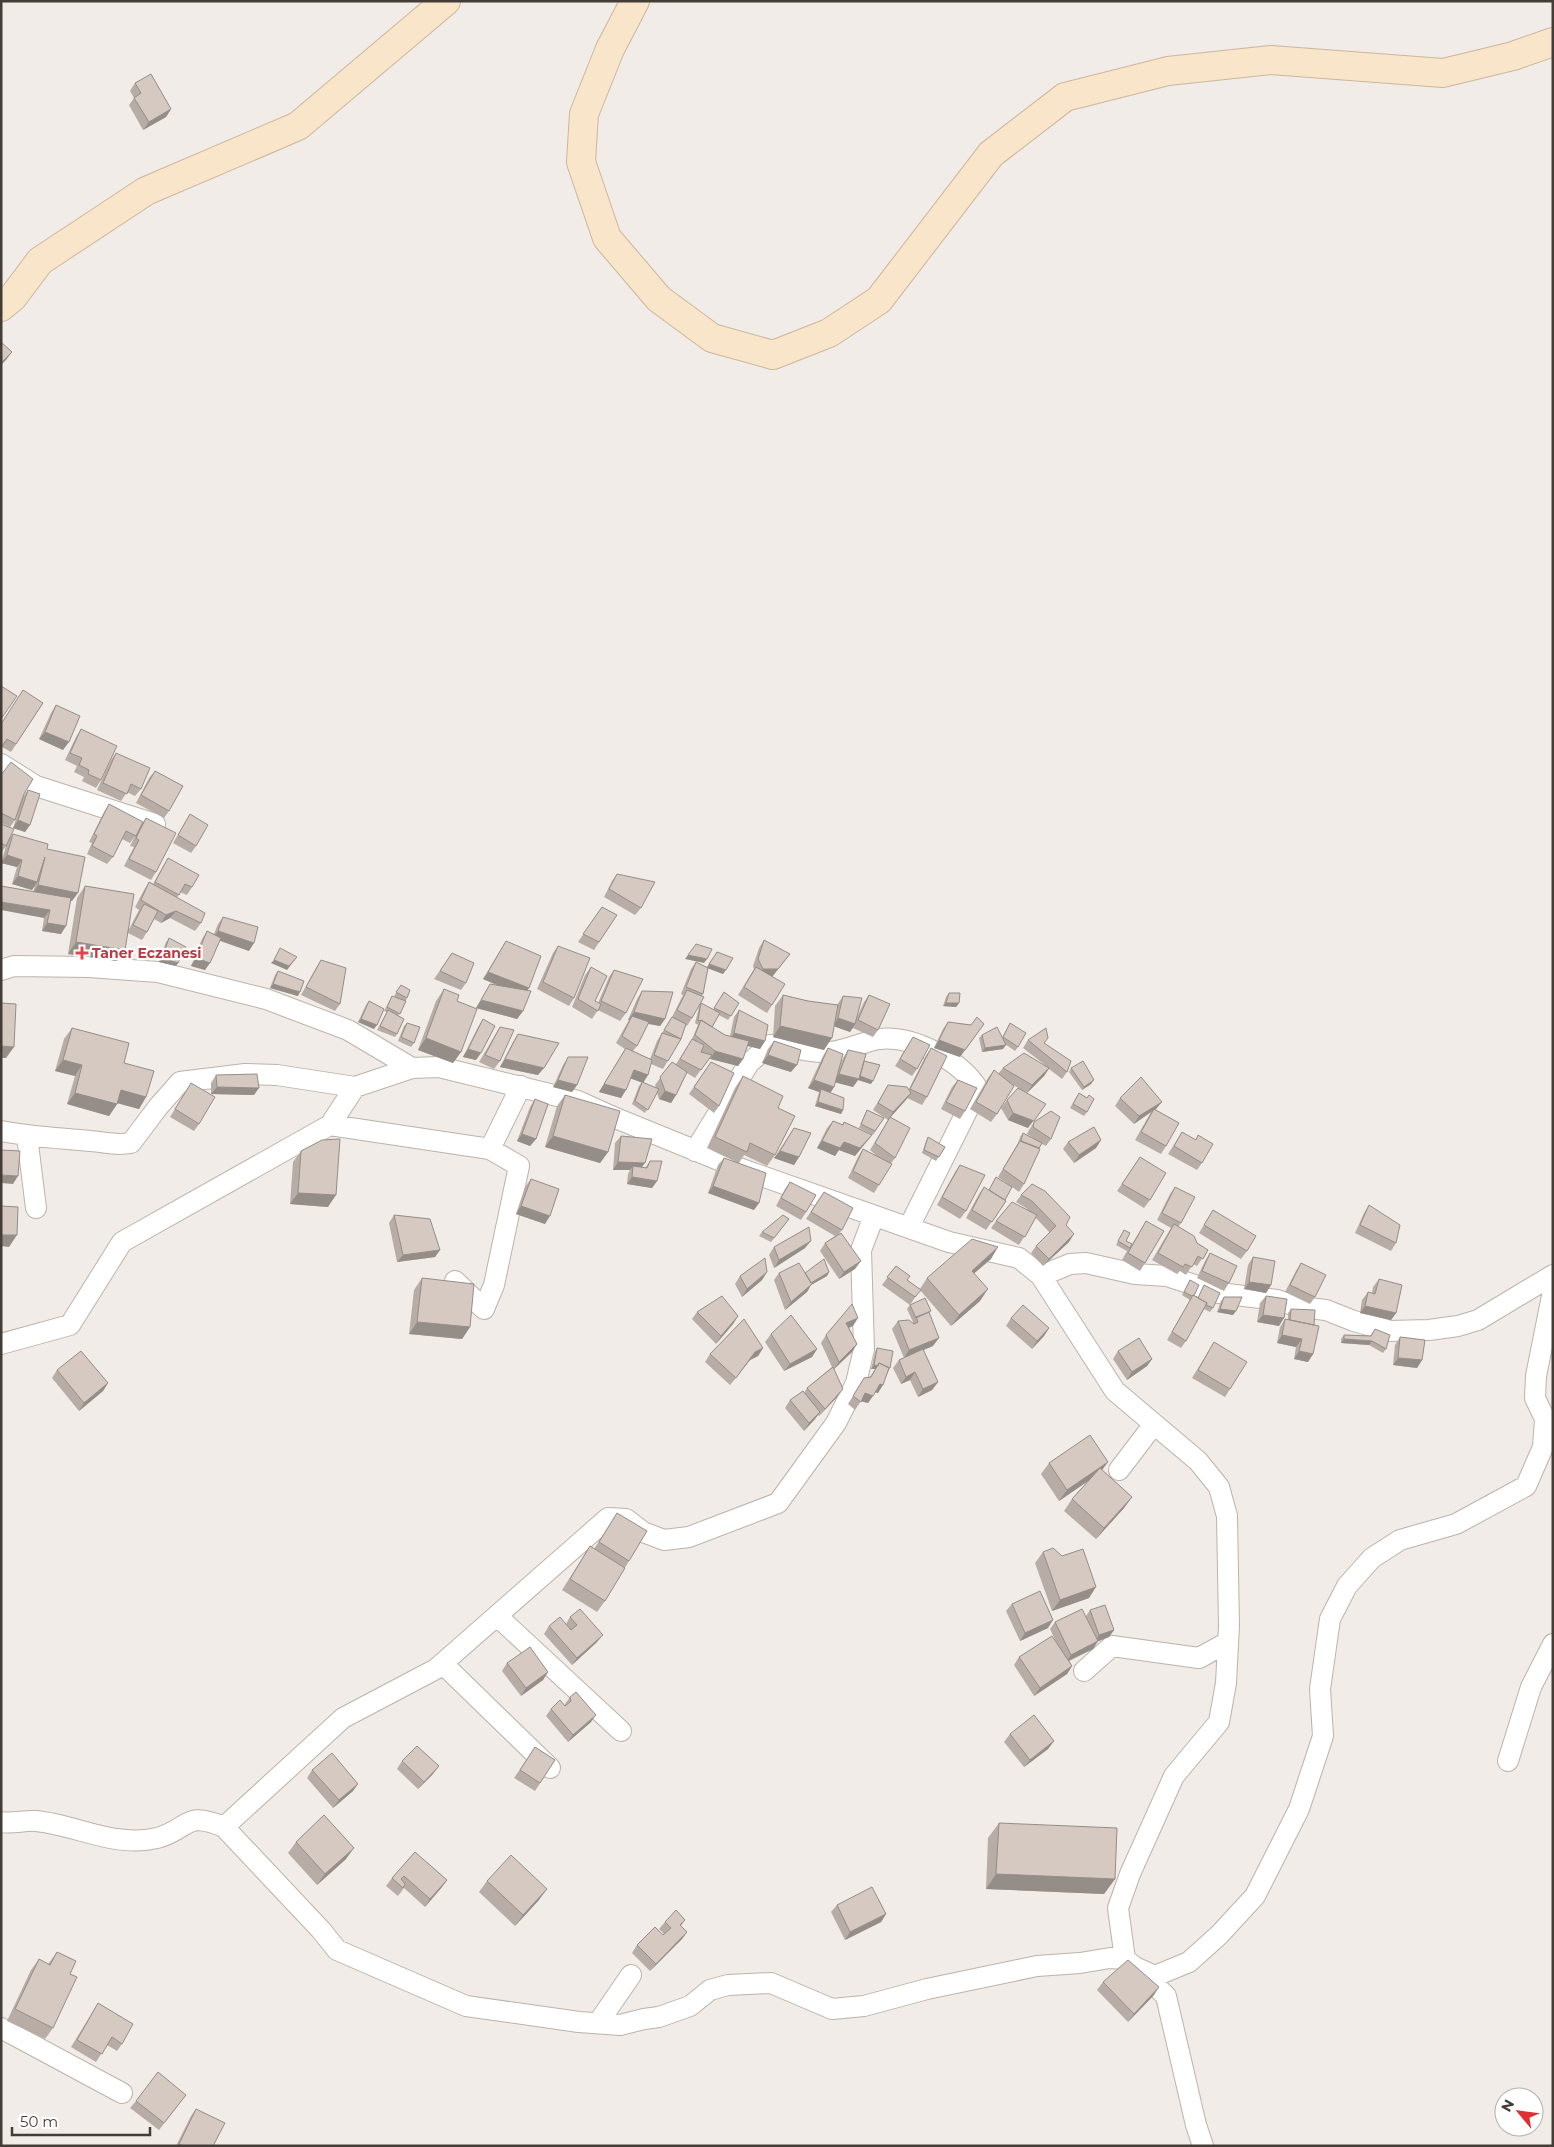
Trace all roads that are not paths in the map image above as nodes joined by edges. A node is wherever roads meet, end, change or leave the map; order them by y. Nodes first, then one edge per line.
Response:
1 (446, 1) edge
2 (635, 1) edge
3 (1553, 42) edge
4 (1, 307) edge
5 (1, 764) edge
6 (155, 824) edge
7 (1, 970) edge
8 (412, 1068) junction
9 (521, 1086) junction
10 (355, 1087) junction
11 (330, 1125) junction
12 (1, 1131) edge
13 (27, 1136) junction
14 (490, 1149) junction
15 (695, 1151) junction
16 (36, 1208) dead end
17 (874, 1216) junction
18 (910, 1227) junction
19 (1553, 1275) edge
20 (1041, 1276) junction
21 (455, 1281) edge
22 (1553, 1291) edge
23 (1, 1344) edge
24 (1154, 1424) junction
25 (1120, 1470) dead end
26 (497, 1616) junction
27 (1228, 1642) junction
28 (1553, 1644) edge
29 (443, 1664) junction
30 (1084, 1671) dead end
31 (620, 1731) dead end
32 (1508, 1761) dead end
33 (550, 1768) edge
34 (1, 1822) edge
35 (224, 1827) junction
36 (1130, 1963) junction
37 (631, 1975) dead end
38 (598, 2024) junction
39 (1, 2028) edge
40 (122, 2093) dead end
41 (1203, 2146) edge

1 - 4 street
2 - 3 street
5 - 6 street
7 - 8 street
8 - 9 street
8 - 10 street
9 - 14 street
9 - 15 street
10 - 11 street
10 - 13 street
11 - 14 street
11 - 23 street
12 - 13 street
13 - 16 street
14 - 21 street
15 - 17 street
15 - 18 street
17 - 18 street
17 - 26 street
18 - 20 street
19 - 20 street
20 - 24 street
22 - 36 street
24 - 25 street
24 - 27 street
26 - 29 street
26 - 31 street
27 - 30 street
27 - 36 street
28 - 32 street
29 - 33 street
29 - 35 street
34 - 35 street
35 - 38 street
36 - 38 street
36 - 41 street
37 - 38 street
39 - 40 street

